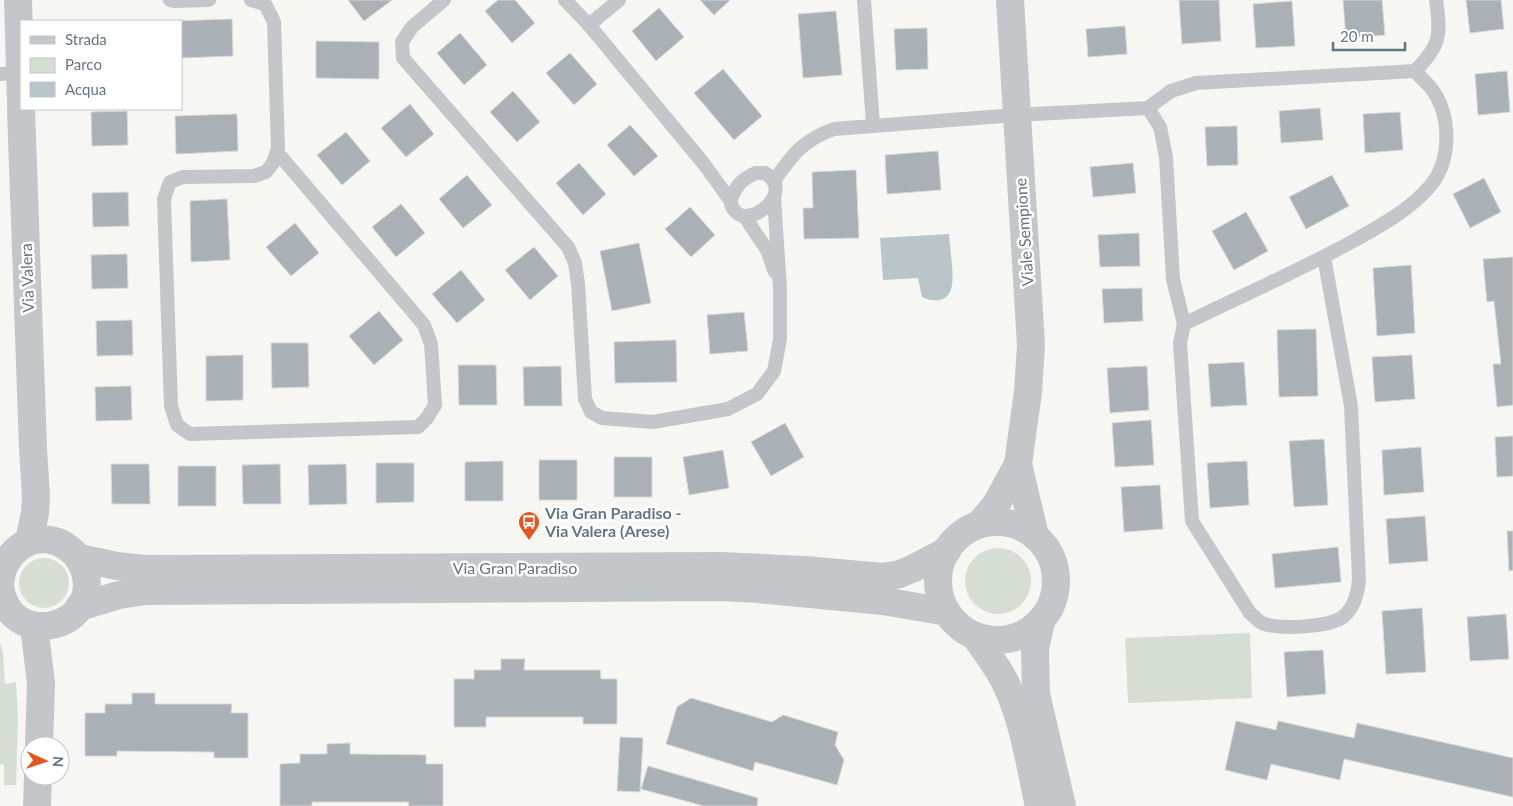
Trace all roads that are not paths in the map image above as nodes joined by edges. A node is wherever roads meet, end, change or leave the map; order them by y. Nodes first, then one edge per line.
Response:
1 (18, 0) edge
2 (170, 0) edge
3 (210, 0) edge
4 (251, 0) edge
5 (444, 0) edge
6 (565, 0) edge
7 (619, 0) edge
8 (864, 0) edge
9 (1010, 0) edge
10 (1436, 0) edge
11 (268, 2) edge
12 (588, 25) junction
13 (1415, 72) junction
14 (10, 74) edge
15 (20, 99) edge
16 (1148, 108) junction
17 (22, 110) edge
18 (1016, 115) junction
19 (873, 125) junction
20 (277, 152) junction
21 (774, 181) junction
22 (733, 194) junction
23 (774, 196) junction
24 (745, 217) junction
25 (1324, 257) junction
26 (780, 289) junction
27 (1184, 324) junction
28 (33, 448) junction
29 (1018, 464) junction
30 (980, 524) junction
31 (1035, 536) junction
32 (29, 541) junction
33 (947, 551) junction
34 (72, 552) junction
35 (3, 585) edge
36 (79, 608) junction
37 (948, 612) junction
38 (1041, 621) junction
39 (45, 625) junction
40 (975, 636) junction
41 (39, 736) edge
42 (38, 786) edge
43 (37, 806) edge
44 (1039, 806) edge
45 (1062, 806) edge

1 - 14 street
2 - 3 lane
4 - 11 lane
5 - 26 lane
6 - 12 lane
7 - 12 lane
8 - 19 lane
9 - 18 street, Viale Sempione
10 - 13 lane
11 - 20 lane
12 - 22 lane
13 - 16 lane
13 - 25 lane
14 - 15 street
16 - 18 lane
16 - 27 lane
17 - 28 street, Via Valera
18 - 19 lane
18 - 29 street, Viale Sempione
19 - 21 lane
20 - 20 lane
21 - 22 lane
21 - 23 lane
22 - 24 lane
23 - 24 lane
23 - 26 lane
24 - 26 lane
25 - 27 lane
25 - 27 lane
28 - 32 street, Via Valera
28 - 34 street, Via Valera
29 - 30 street, Viale Sempione
29 - 31 street, Viale Sempione
30 - 31 street
30 - 33 street
31 - 38 street
32 - 34 street
32 - 35 street
33 - 34 street, Via Gran Paradiso
33 - 37 street
34 - 36 street
35 - 39 street
36 - 37 street, Via Gran Paradiso
36 - 39 street
37 - 40 street
38 - 40 street
38 - 45 street
39 - 41 street
40 - 44 street
42 - 43 street

